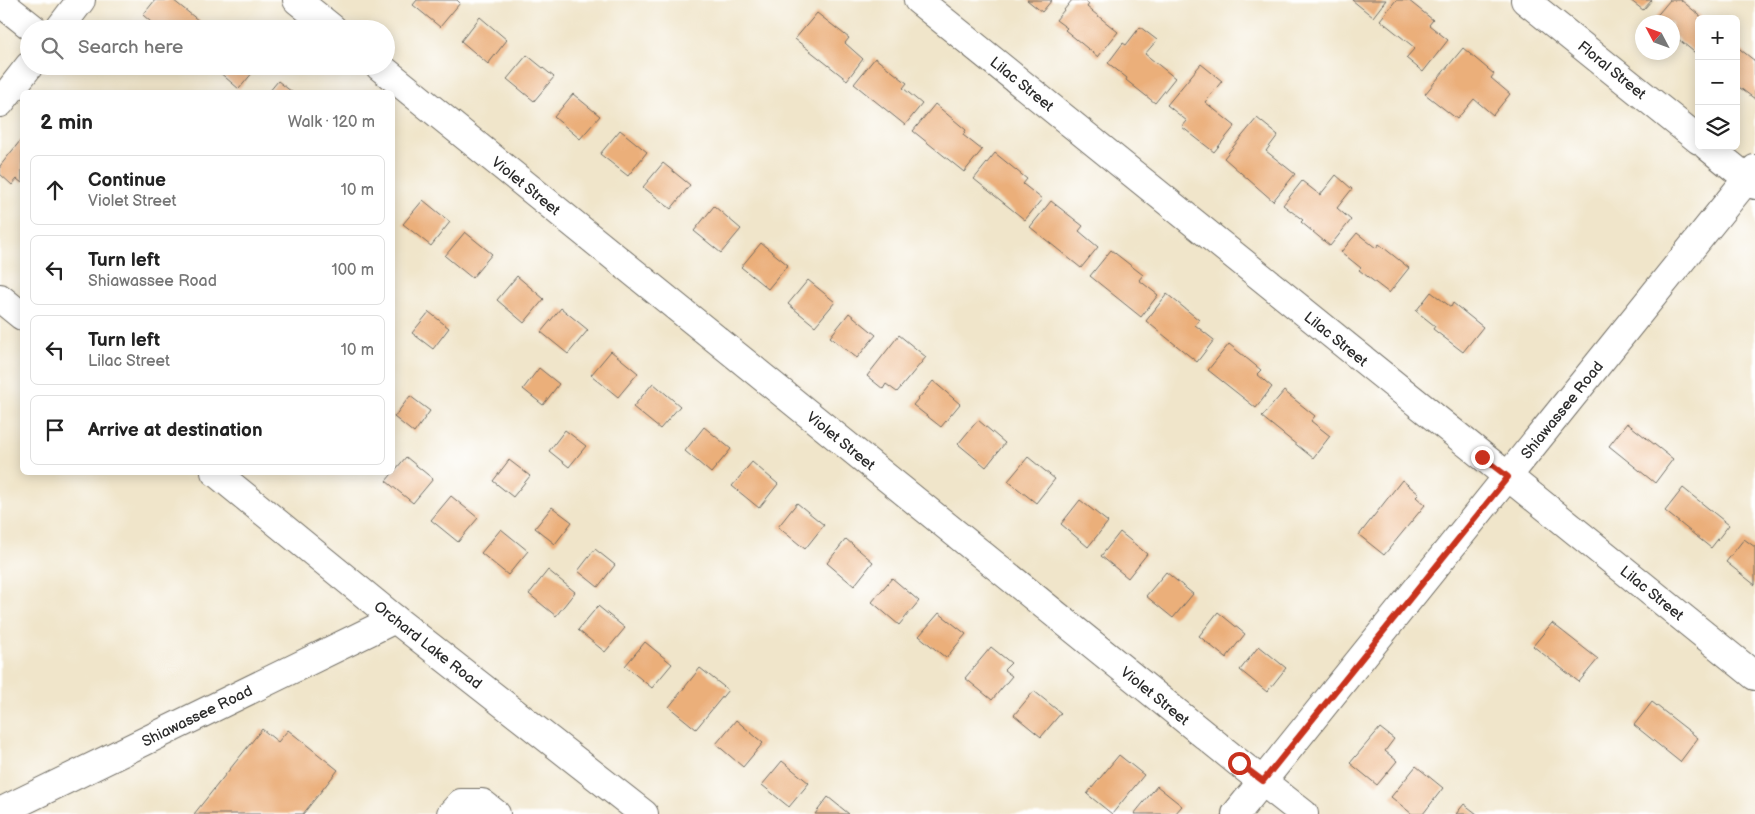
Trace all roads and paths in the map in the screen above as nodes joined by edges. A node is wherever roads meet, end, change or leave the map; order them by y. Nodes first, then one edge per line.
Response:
1 (81, 0) edge
2 (297, 0) edge
3 (918, 0) edge
4 (1525, 0) edge
5 (0, 2) edge
6 (23, 20) edge
7 (66, 20) edge
8 (322, 20) edge
9 (22, 75) edge
10 (390, 75) edge
11 (0, 103) edge
12 (1695, 137) edge
13 (1713, 150) edge
14 (1752, 177) edge
15 (0, 298) edge
16 (20, 314) edge
17 (219, 475) edge
18 (1508, 477) junction
19 (395, 619) junction
20 (1755, 676) edge
21 (1263, 781) junction
22 (0, 812) edge
23 (451, 814) edge
24 (496, 814) edge
25 (644, 814) edge
26 (1236, 814) edge
27 (1304, 814) edge

1 - 7 street
2 - 8 street
3 - 18 street, Lilac Street
4 - 12 street, Floral Street
5 - 6 street
9 - 11 street
10 - 21 street, Violet Street
13 - 14 street
14 - 18 street, Shiawassee Road
15 - 16 street
17 - 19 street, Orchard Lake Road
18 - 20 street, Lilac Street
18 - 21 street, Shiawassee Road
19 - 22 street, Shiawassee Road
19 - 25 street, Orchard Lake Road
21 - 26 street, Shiawassee Road
21 - 27 street, Violet Street
23 - 24 street

